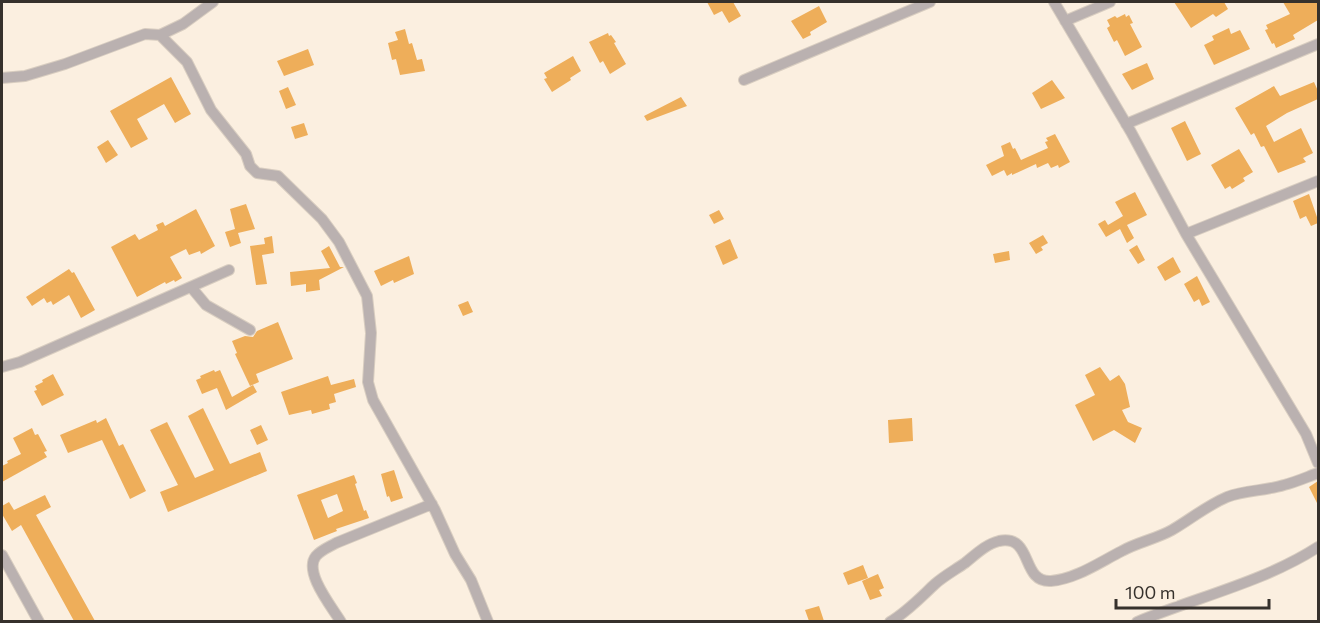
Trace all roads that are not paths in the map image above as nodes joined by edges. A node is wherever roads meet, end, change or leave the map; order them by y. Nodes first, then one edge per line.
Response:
1 (213, 2) edge
2 (930, 2) edge
3 (1054, 2) edge
4 (1110, 2) edge
5 (1065, 21) junction
6 (160, 35) junction
7 (1318, 44) edge
8 (2, 78) edge
9 (744, 80) dead end
10 (1126, 124) junction
11 (1318, 181) edge
12 (1186, 234) junction
13 (229, 270) dead end
14 (191, 287) junction
15 (250, 330) dead end
16 (2, 367) edge
17 (1318, 463) edge
18 (1318, 472) edge
19 (432, 504) junction
20 (1318, 547) edge
21 (2, 555) edge
22 (39, 621) edge
23 (341, 621) edge
24 (488, 621) edge
25 (890, 621) edge
26 (1137, 621) edge

1 - 6 street
2 - 9 street
3 - 5 street
4 - 5 street
5 - 10 street
6 - 8 street
6 - 19 street
7 - 10 street
10 - 12 street
11 - 12 street
12 - 17 street
13 - 14 street
14 - 15 street
14 - 16 street
18 - 25 street
19 - 23 street
19 - 24 street
20 - 26 street
21 - 22 street

